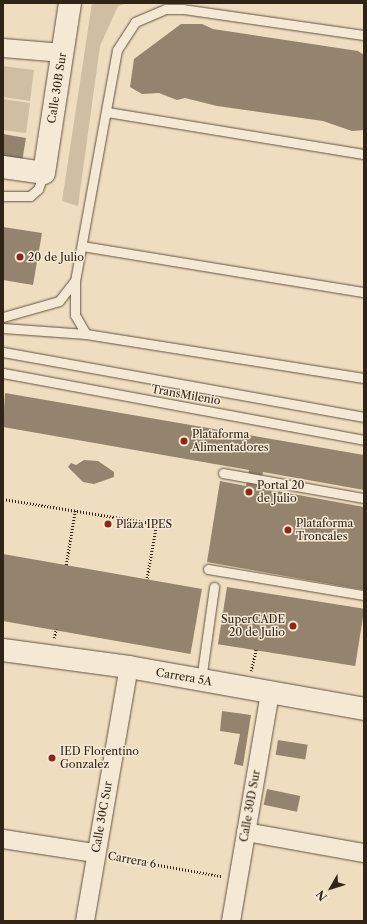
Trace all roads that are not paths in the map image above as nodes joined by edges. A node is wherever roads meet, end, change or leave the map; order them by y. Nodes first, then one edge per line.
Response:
1 (70, 3) edge
2 (364, 35) edge
3 (3, 48) edge
4 (62, 53) junction
5 (107, 112) junction
6 (364, 154) edge
7 (3, 167) edge
8 (44, 173) junction
9 (3, 196) edge
10 (82, 246) junction
11 (75, 281) junction
12 (364, 292) edge
13 (3, 317) edge
14 (3, 328) edge
15 (86, 334) junction
16 (3, 352) edge
17 (3, 373) edge
18 (364, 378) edge
19 (364, 417) edge
20 (364, 440) edge
21 (223, 473) dead end
22 (364, 498) edge
23 (208, 569) dead end
24 (214, 587) dead end
25 (364, 595) edge
26 (3, 650) edge
27 (129, 666) junction
28 (200, 680) junction
29 (270, 692) junction
30 (364, 709) edge
31 (246, 832) junction
32 (3, 839) edge
33 (95, 853) junction
34 (364, 853) edge
35 (85, 921) edge
36 (231, 921) edge

1 - 4 main road, Calle 30B Sur
2 - 5 lane
3 - 4 street
4 - 8 main road, Calle 30B Sur
5 - 6 lane
5 - 10 lane
7 - 8 main road
8 - 9 lane
10 - 11 lane
10 - 12 lane
11 - 13 lane
11 - 15 lane
14 - 15 lane
15 - 18 lane
16 - 19 lane, TransMilenio
17 - 20 lane, TransMilenio
21 - 22 lane
23 - 25 lane
24 - 28 lane
26 - 27 main road, Carrera 5A
27 - 28 main road, Carrera 5A
27 - 33 street, Calle 30C Sur
28 - 29 main road, Carrera 5A
29 - 30 main road, Carrera 5A
29 - 31 street, Calle 30D Sur
31 - 34 street
31 - 36 street, Calle 30D Sur
32 - 33 street, Carrera 6
33 - 35 street, Calle 30C Sur

